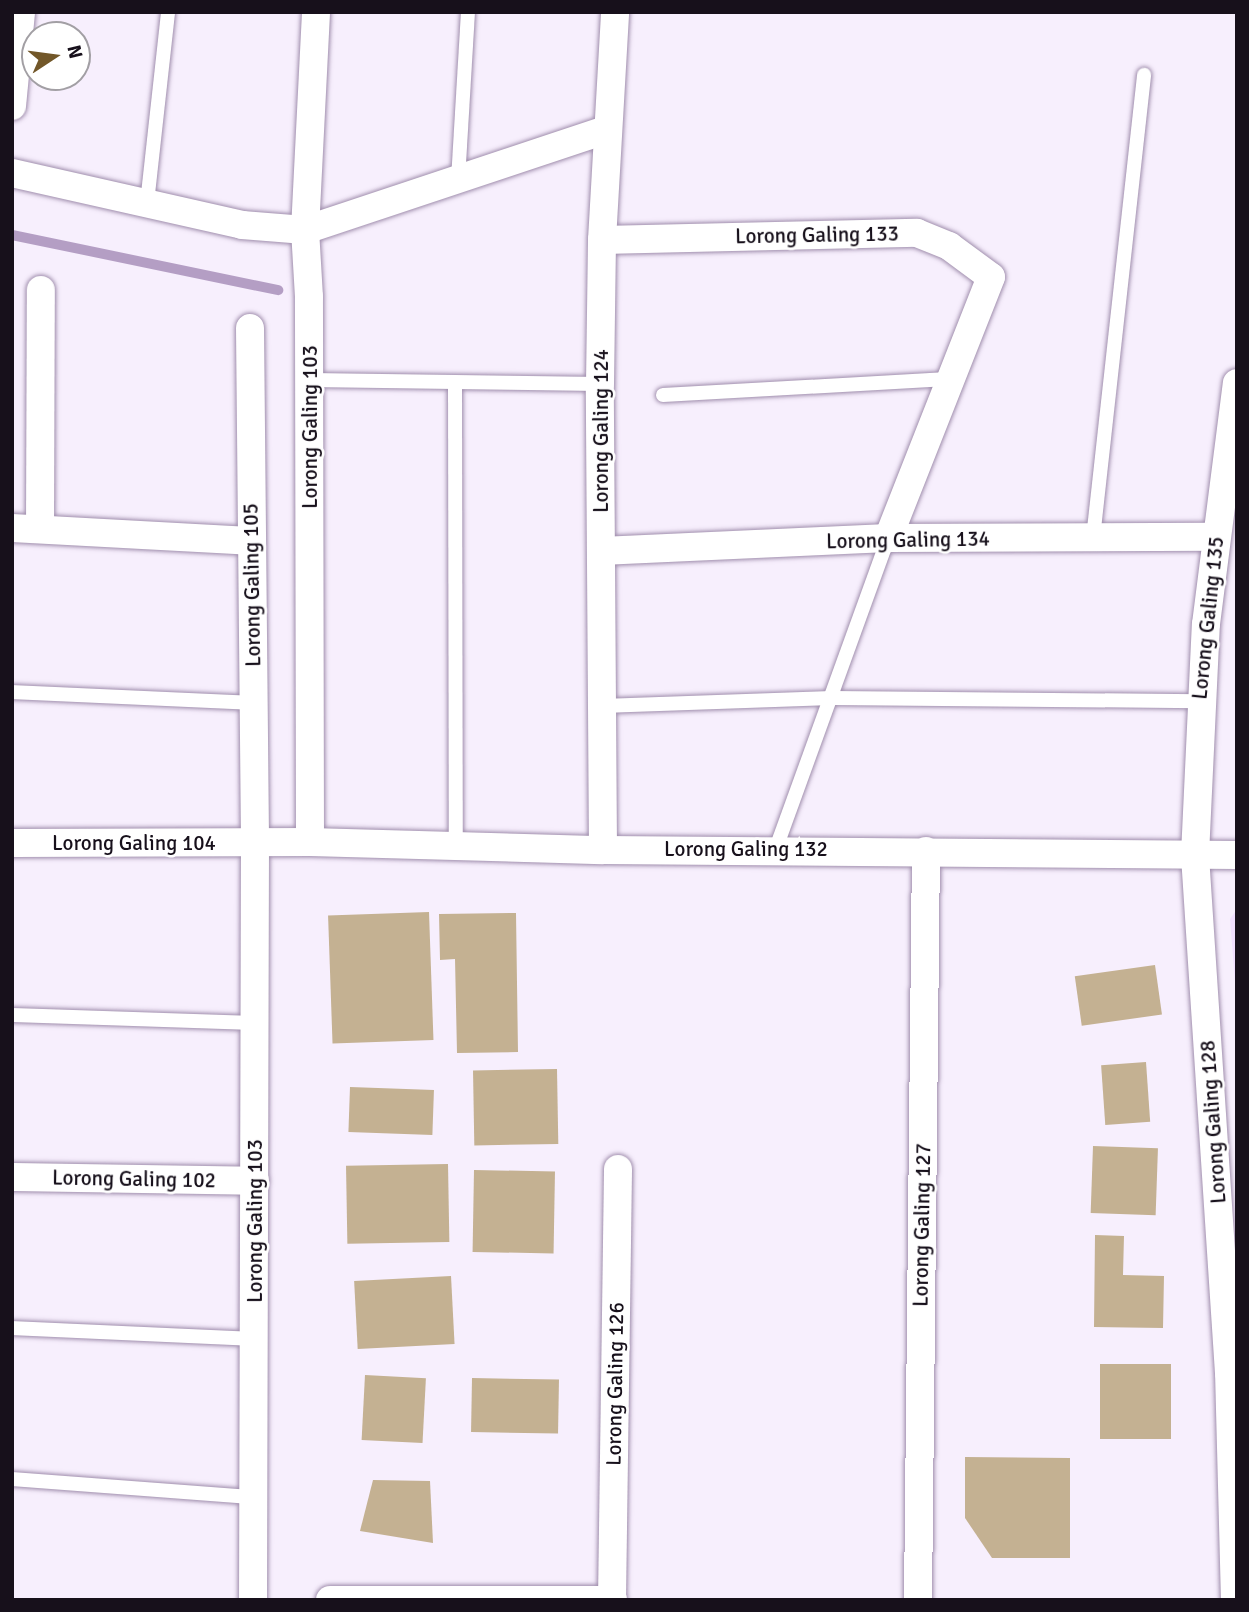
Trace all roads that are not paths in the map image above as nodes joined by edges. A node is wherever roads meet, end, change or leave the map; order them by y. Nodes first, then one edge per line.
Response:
1 (21, 12) edge
2 (168, 12) edge
3 (316, 12) edge
4 (468, 12) edge
5 (615, 12) edge
6 (1144, 75) dead end
7 (12, 107) edge
8 (606, 130) junction
9 (12, 173) edge
10 (458, 180) junction
11 (147, 203) junction
12 (305, 230) junction
13 (602, 240) junction
14 (41, 290) dead end
15 (250, 328) dead end
16 (948, 379) junction
17 (310, 380) junction
18 (455, 382) junction
19 (1237, 383) edge
20 (600, 384) junction
21 (663, 395) dead end
22 (12, 528) edge
23 (40, 529) junction
24 (1216, 537) junction
25 (888, 538) junction
26 (1093, 538) junction
27 (250, 541) junction
28 (601, 551) junction
29 (12, 692) edge
30 (832, 698) junction
31 (1200, 701) junction
32 (254, 703) junction
33 (602, 706) junction
34 (310, 842) junction
35 (12, 843) edge
36 (255, 843) junction
37 (456, 845) junction
38 (776, 848) junction
39 (603, 850) junction
40 (926, 851) junction
41 (1195, 855) junction
42 (1237, 855) edge
43 (12, 1015) edge
44 (256, 1023) junction
45 (618, 1169) dead end
46 (12, 1177) edge
47 (255, 1181) junction
48 (12, 1328) edge
49 (254, 1339) junction
50 (1233, 1373) edge
51 (12, 1479) edge
52 (253, 1497) junction
53 (253, 1600) edge
54 (330, 1600) edge
55 (612, 1600) edge
56 (918, 1600) edge
57 (1235, 1600) edge

1 - 7 street
2 - 11 lane
3 - 12 street, Lorong Galing 103
4 - 10 lane
5 - 8 street, Lorong Galing 124
6 - 26 lane
8 - 10 street
8 - 13 street, Lorong Galing 124
9 - 11 street
10 - 12 street
11 - 12 street
12 - 17 street, Lorong Galing 103
13 - 16 street, Lorong Galing 133
13 - 20 street, Lorong Galing 124
14 - 23 street
15 - 27 street, Lorong Galing 105
16 - 21 lane
16 - 25 street, Lorong Galing 133
17 - 18 lane
17 - 34 street, Lorong Galing 103
18 - 20 lane
18 - 37 lane
19 - 24 street, Lorong Galing 135
20 - 28 street, Lorong Galing 124
22 - 23 street
23 - 27 street
24 - 26 street, Lorong Galing 134
24 - 31 street, Lorong Galing 135
25 - 26 street, Lorong Galing 134
25 - 28 street, Lorong Galing 134
25 - 30 lane
27 - 32 street, Lorong Galing 105
28 - 33 street, Lorong Galing 124
29 - 32 lane
30 - 31 lane
30 - 33 lane
30 - 38 lane
31 - 41 street, Lorong Galing 135
32 - 36 street, Lorong Galing 105
33 - 39 street, Lorong Galing 124
34 - 36 street, Lorong Galing 132
34 - 37 street, Lorong Galing 132
35 - 36 street, Lorong Galing 104
36 - 44 street, Lorong Galing 103
37 - 39 street, Lorong Galing 132
38 - 39 street, Lorong Galing 132
38 - 40 street, Lorong Galing 132
40 - 41 street, Lorong Galing 132
40 - 56 street, Lorong Galing 127
41 - 42 street, Lorong Galing 132
41 - 50 street, Lorong Galing 128
43 - 44 lane
44 - 47 street, Lorong Galing 103
45 - 55 street, Lorong Galing 126
46 - 47 street, Lorong Galing 102
47 - 49 street, Lorong Galing 103
48 - 49 lane
49 - 52 street, Lorong Galing 103
50 - 57 street, Lorong Galing 128
51 - 52 lane
52 - 53 street, Lorong Galing 103
54 - 55 street

